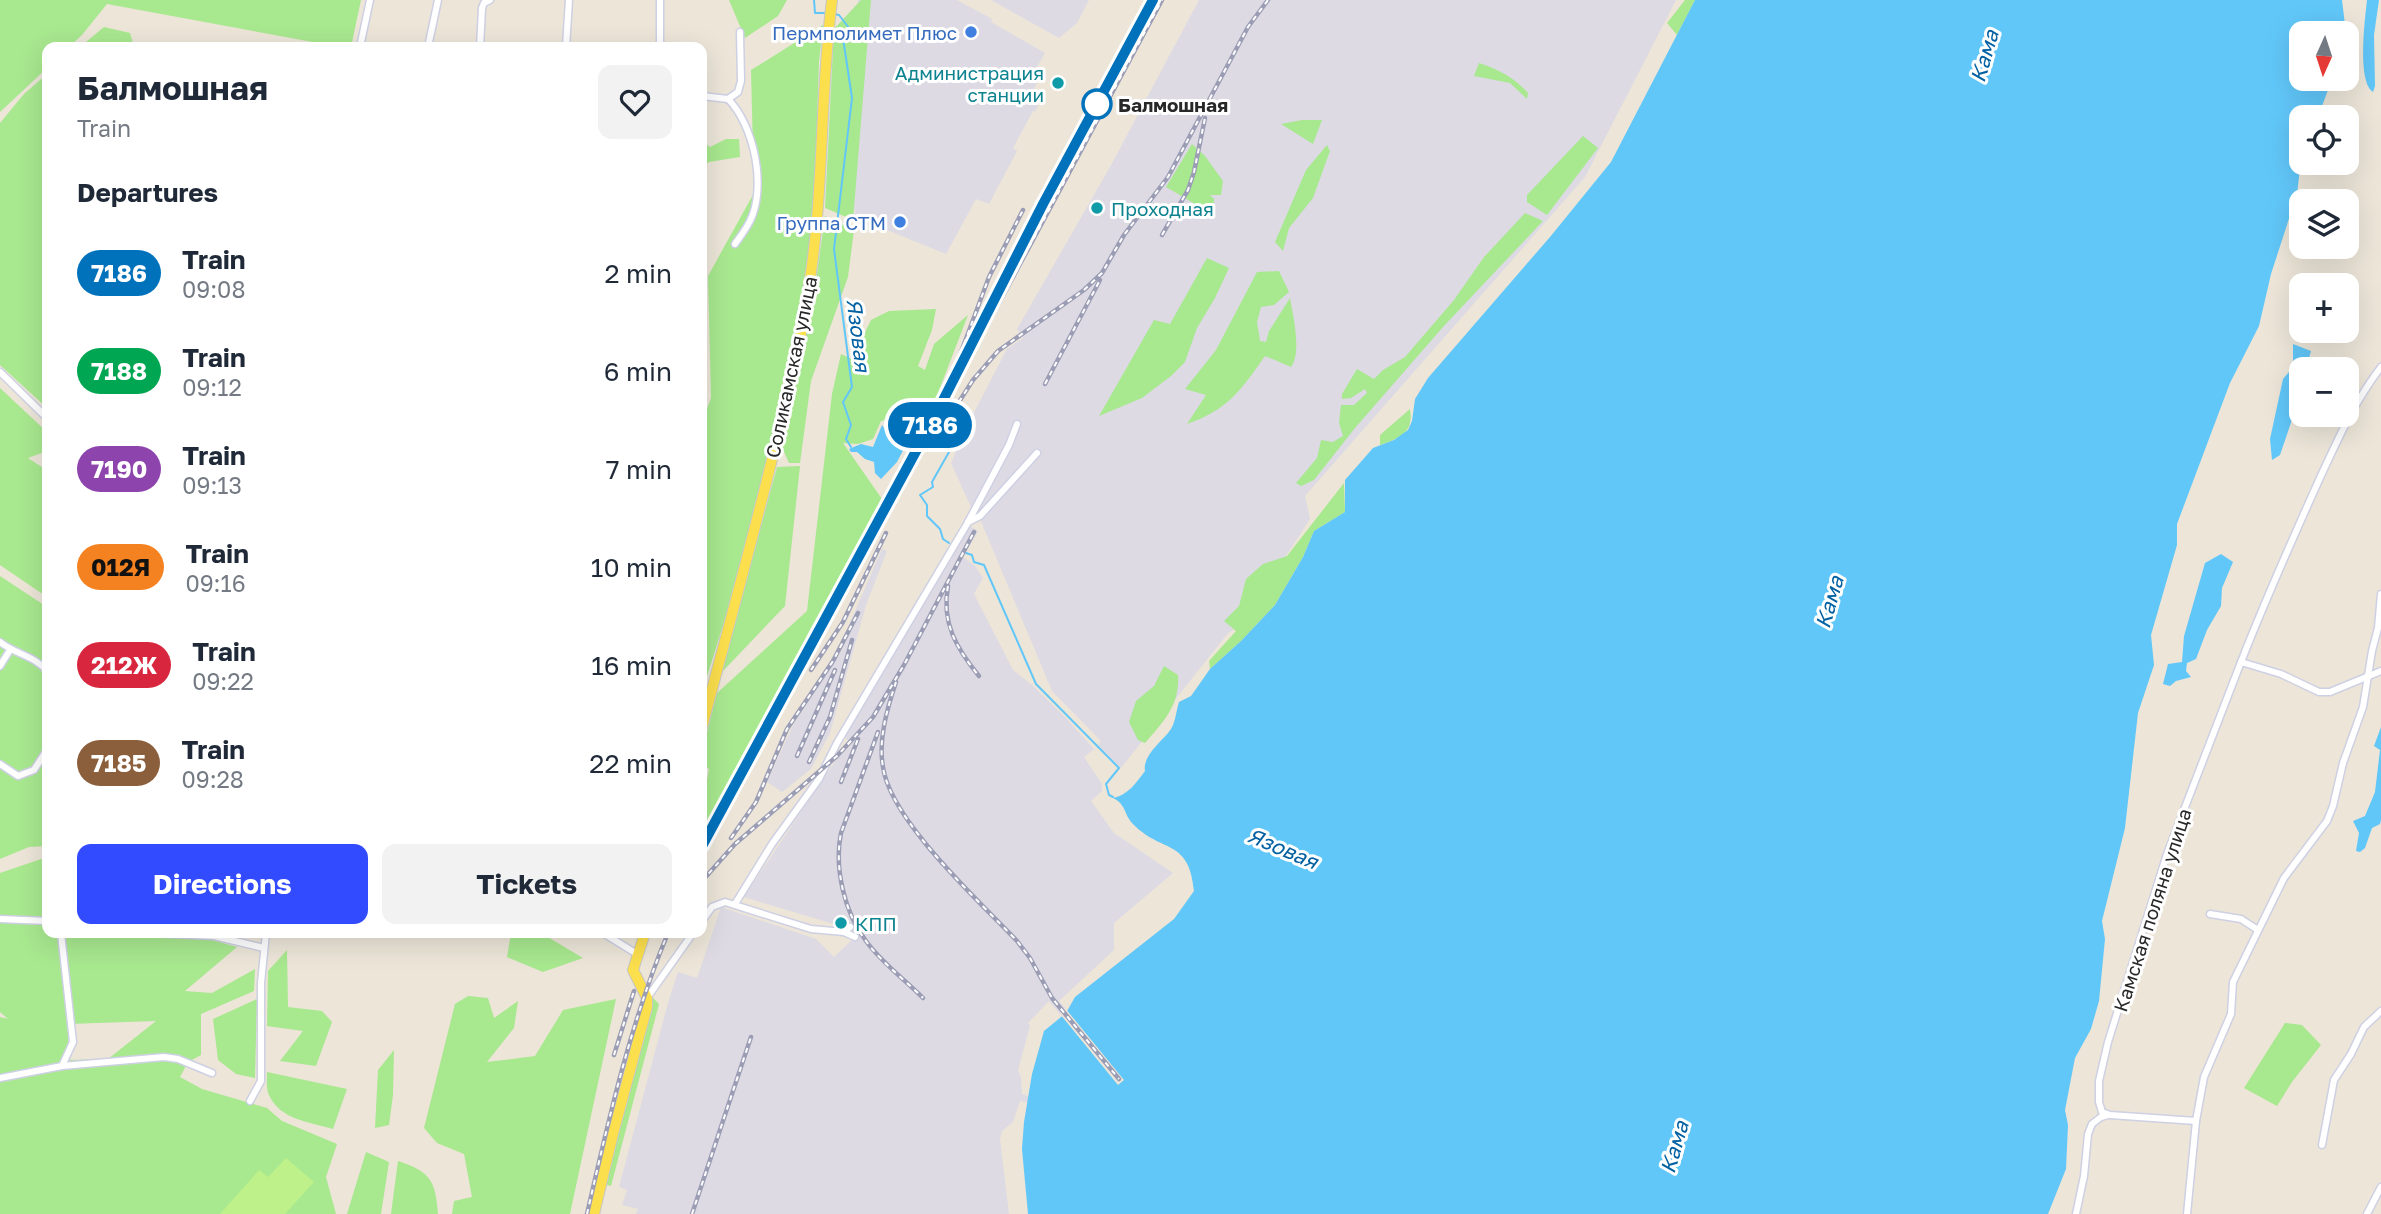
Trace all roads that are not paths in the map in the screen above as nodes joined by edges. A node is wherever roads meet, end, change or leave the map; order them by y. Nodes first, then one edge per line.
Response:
1 (370, 0) edge
2 (438, 0) edge
3 (490, 0) edge
4 (569, 0) edge
5 (660, 0) edge
6 (832, 0) edge
7 (740, 32) dead end
8 (361, 42) edge
9 (429, 42) edge
10 (480, 42) edge
11 (566, 42) edge
12 (660, 42) edge
13 (707, 97) edge
14 (728, 99) junction
15 (735, 244) dead end
16 (2381, 367) edge
17 (0, 372) edge
18 (42, 413) edge
19 (1017, 424) dead end
20 (1037, 453) dead end
21 (967, 524) junction
22 (2381, 594) edge
23 (0, 642) edge
24 (10, 650) junction
25 (2241, 662) junction
26 (42, 665) edge
27 (0, 666) edge
28 (2381, 671) edge
29 (2367, 677) junction
30 (707, 708) edge
31 (42, 758) edge
32 (0, 764) edge
33 (735, 904) junction
34 (2210, 914) dead end
35 (707, 915) edge
36 (0, 919) edge
37 (42, 921) edge
38 (2258, 930) junction
39 (855, 937) dead end
40 (62, 938) edge
41 (222, 938) edge
42 (265, 938) edge
43 (611, 938) edge
44 (643, 938) edge
45 (690, 938) edge
46 (264, 948) junction
47 (636, 954) junction
48 (647, 999) junction
49 (2381, 1011) edge
50 (62, 1066) junction
51 (212, 1073) dead end
52 (0, 1078) edge
53 (250, 1101) dead end
54 (2110, 1115) junction
55 (2196, 1121) junction
56 (2322, 1145) dead end
57 (2381, 1187) edge
58 (598, 1213) edge
59 (2076, 1214) edge
60 (2187, 1214) edge
61 (2367, 1214) edge

1 - 8 street
2 - 9 street
3 - 10 street
4 - 11 street
5 - 12 street
6 - 30 main road, Соликамская улица
7 - 14 street
13 - 14 street
14 - 15 street
16 - 25 street, Камская поляна улица
17 - 18 street
19 - 21 street
20 - 21 street
21 - 33 street
22 - 29 street
23 - 24 street
24 - 26 street
24 - 27 street
25 - 29 street
25 - 54 street, Камская поляна улица
28 - 29 street
29 - 38 street
31 - 32 street
33 - 35 street
33 - 39 street
34 - 38 street
36 - 37 street
38 - 55 street
40 - 50 street
41 - 46 street
42 - 46 street
43 - 47 street
44 - 47 main road
45 - 48 street
46 - 53 street
47 - 48 main road
48 - 58 main road
49 - 56 street
50 - 51 street
50 - 52 street
54 - 55 street
54 - 59 street
55 - 60 street
57 - 61 street

